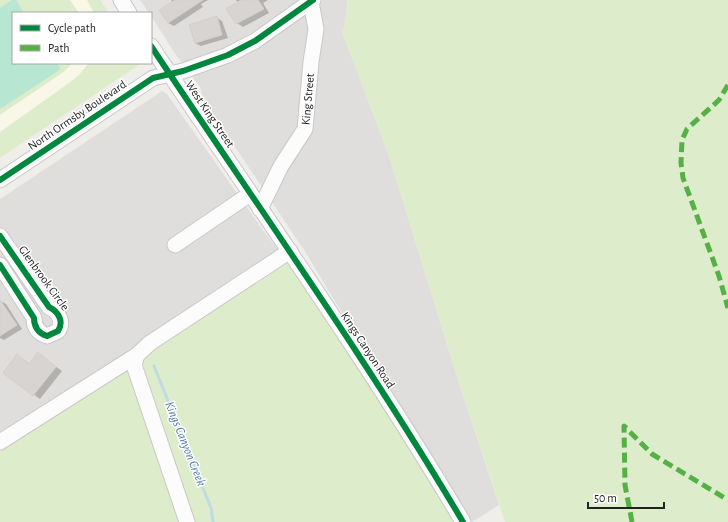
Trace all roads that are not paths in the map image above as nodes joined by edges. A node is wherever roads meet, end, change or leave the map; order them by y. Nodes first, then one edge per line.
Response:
1 (312, 1) edge
2 (152, 47) edge
3 (170, 74) junction
4 (0, 180) edge
5 (250, 194) junction
6 (260, 209) junction
7 (0, 236) edge
8 (175, 245) dead end
9 (290, 251) junction
10 (0, 265) edge
11 (137, 355) junction
12 (0, 442) edge
13 (187, 522) edge
14 (463, 522) edge

1 - 3 street, North Ormsby Boulevard
1 - 6 street, King Street
2 - 3 street, West King Street
3 - 4 street, North Ormsby Boulevard
3 - 5 street, West King Street
5 - 6 street, Kings Canyon Road
5 - 8 street
6 - 9 street, Kings Canyon Road
7 - 10 street, Glenbrook Circle
9 - 11 street
9 - 14 street, Kings Canyon Road
11 - 12 street
11 - 13 street

